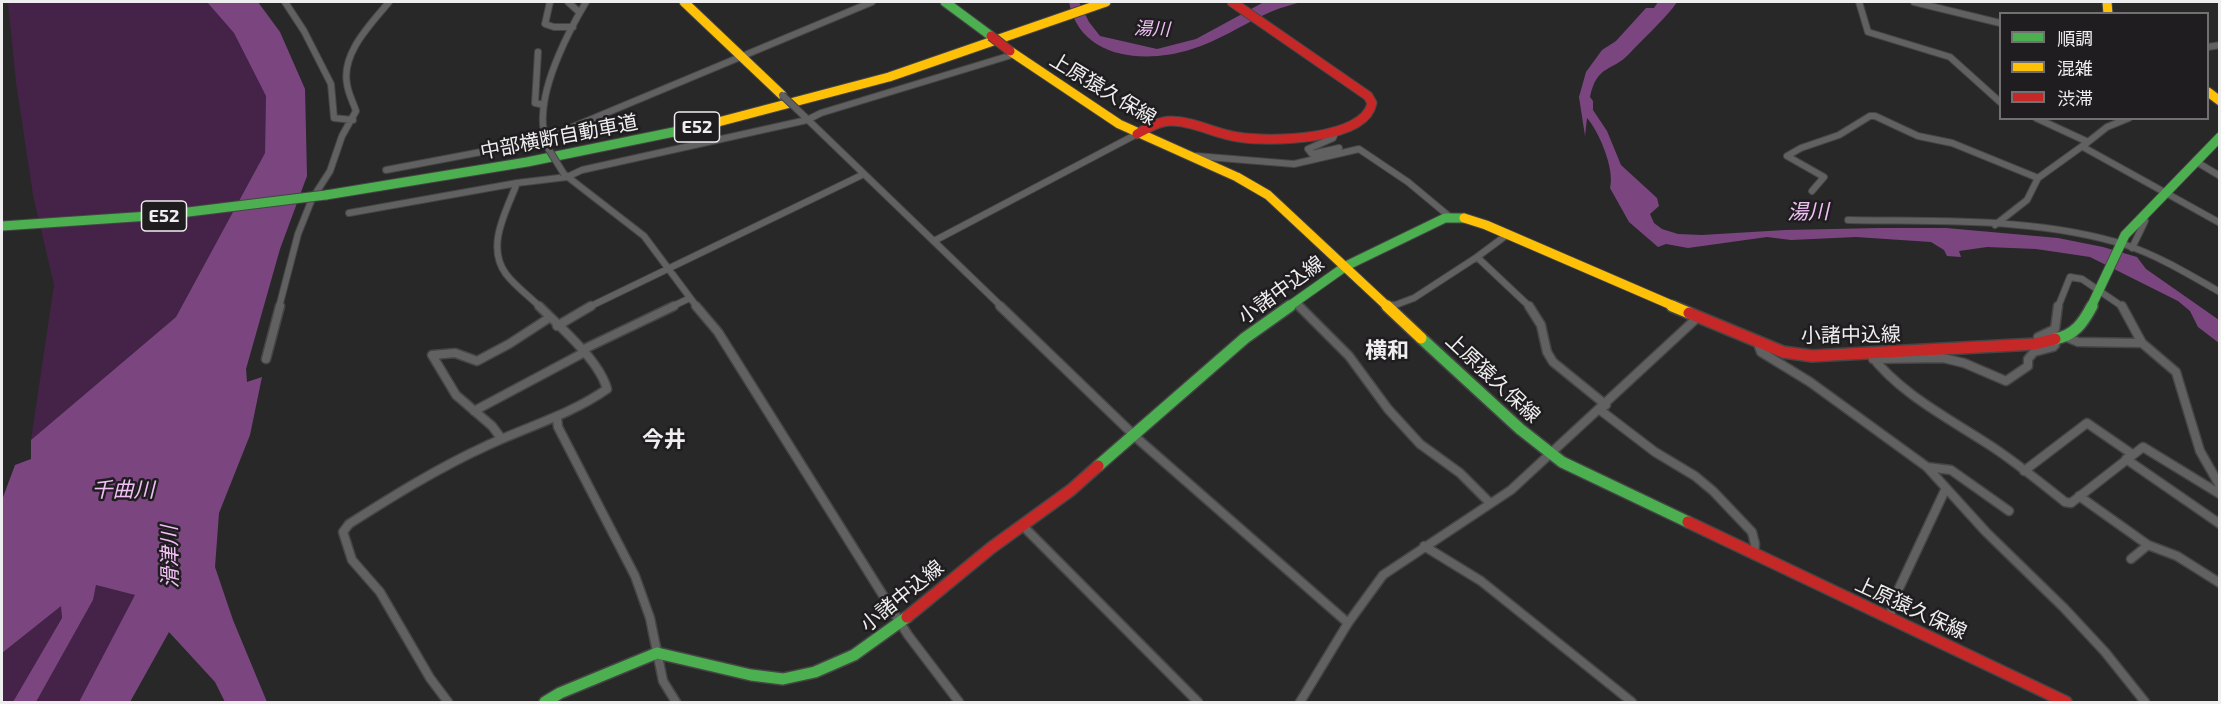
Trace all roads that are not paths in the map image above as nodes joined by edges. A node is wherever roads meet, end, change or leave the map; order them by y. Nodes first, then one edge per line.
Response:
1 (285, 2) edge
2 (389, 2) edge
3 (550, 2) edge
4 (568, 2) edge
5 (586, 2) edge
6 (684, 2) edge
7 (872, 2) edge
8 (945, 2) edge
9 (1106, 2) edge
10 (1232, 2) edge
11 (1858, 2) edge
12 (1914, 2) edge
13 (579, 12) junction
14 (1999, 23) edge
15 (573, 27) junction
16 (538, 52) dead end
17 (1012, 52) junction
18 (741, 56) junction
19 (782, 94) joint
20 (1999, 100) edge
21 (544, 105) junction
22 (805, 117) junction
23 (353, 120) junction
24 (2040, 120) edge
25 (2124, 120) edge
26 (1336, 130) junction
27 (1137, 134) junction
28 (2220, 137) edge
29 (546, 141) junction
30 (2086, 144) junction
31 (1366, 152) junction
32 (1187, 156) junction
33 (2195, 162) junction
34 (386, 170) dead end
35 (864, 174) junction
36 (566, 175) junction
37 (2220, 176) edge
38 (2038, 178) junction
39 (517, 183) junction
40 (1812, 191) dead end
41 (2165, 192) junction
42 (349, 213) dead end
43 (1450, 217) junction
44 (1848, 220) dead end
45 (2220, 224) edge
46 (1995, 225) junction
47 (2, 226) edge
48 (1508, 234) junction
49 (934, 241) junction
50 (2124, 246) junction
51 (1477, 257) junction
52 (1346, 266) junction
53 (668, 269) junction
54 (2100, 288) junction
55 (2220, 292) edge
56 (690, 298) junction
57 (1295, 302) junction
58 (1390, 307) junction
59 (1698, 317) junction
60 (549, 318) junction
61 (557, 326) junction
62 (2066, 337) junction
63 (2046, 342) junction
64 (2142, 343) junction
65 (1758, 344) junction
66 (583, 352) junction
67 (1872, 357) junction
68 (266, 359) dead end
69 (1603, 407) junction
70 (474, 411) junction
71 (557, 418) junction
72 (1135, 434) junction
73 (501, 438) junction
74 (1551, 454) junction
75 (2129, 456) junction
76 (1927, 467) junction
77 (2024, 471) junction
78 (2220, 486) edge
79 (1946, 488) junction
80 (2220, 494) edge
81 (2079, 496) junction
82 (1490, 503) junction
83 (2009, 511) dead end
84 (2220, 524) edge
85 (1023, 525) junction
86 (2148, 545) junction
87 (1425, 546) junction
88 (1755, 555) junction
89 (2131, 559) dead end
90 (2220, 583) edge
91 (1890, 618) junction
92 (900, 622) junction
93 (1348, 623) junction
94 (657, 653) junction
95 (448, 702) edge
96 (545, 702) edge
97 (676, 702) edge
98 (958, 702) edge
99 (1198, 702) edge
100 (1300, 702) edge
101 (1632, 702) edge
102 (2066, 702) edge
103 (2145, 702) edge

1 - 23 street
2 - 23 street
3 - 15 street
4 - 13 street
5 - 13 street
6 - 18 main road
7 - 18 street
8 - 17 main road, 上原猿久保線, bridge
9 - 47 main road, 中部横断自動車道 / E52, bridge
10 - 26 main road
11 - 20 street
12 - 14 street
13 - 15 street
15 - 21 street
16 - 21 street
17 - 22 street
17 - 27 main road, 上原猿久保線
18 - 19 main road
18 - 29 street
19 - 22 street, bridge
21 - 29 street
22 - 35 street
22 - 36 street
23 - 68 street
24 - 30 street
25 - 30 street
26 - 27 main road
26 - 31 street
27 - 32 main road, 上原猿久保線
27 - 49 street
28 - 33 main road
29 - 34 street
29 - 36 street, bridge
30 - 38 street
30 - 41 street
31 - 32 street
31 - 43 street
32 - 52 main road, 上原猿久保線
33 - 37 street
33 - 41 main road
35 - 49 street
35 - 53 street
36 - 39 street
36 - 53 street
38 - 40 street
38 - 46 street
39 - 42 street
39 - 60 street
41 - 45 street
41 - 50 main road
43 - 48 main road, 小諸中込線
43 - 52 main road, 小諸中込線
44 - 46 street
46 - 50 street
48 - 51 street
48 - 59 main road, 小諸中込線
49 - 72 street
50 - 54 main road, 小諸中込線
50 - 55 street
51 - 58 street
51 - 69 street
52 - 57 main road, 小諸中込線
52 - 58 main road, 上原猿久保線
53 - 56 street
53 - 61 street
54 - 62 main road, 小諸中込線
54 - 63 street
54 - 64 street
56 - 66 street
56 - 92 street
57 - 72 main road, 小諸中込線
57 - 82 street
58 - 74 main road, 上原猿久保線
59 - 65 main road, 小諸中込線
59 - 69 street
60 - 61 street
60 - 70 street
61 - 66 street
62 - 63 main road, 小諸中込線
62 - 64 street
63 - 67 main road, 小諸中込線
63 - 67 street
64 - 78 street
65 - 67 main road, 小諸中込線
65 - 76 street
66 - 70 street
66 - 71 street
67 - 77 street
69 - 74 street
69 - 88 street
70 - 73 street
71 - 73 street
71 - 94 street
72 - 85 main road, 小諸中込線
72 - 93 street
73 - 95 street
74 - 82 street
74 - 88 main road, 上原猿久保線
75 - 77 street
75 - 80 street
75 - 81 street
75 - 84 street
76 - 79 street
76 - 83 street
77 - 81 street
79 - 91 street
79 - 103 street
81 - 86 street
82 - 87 street
85 - 92 main road, 小諸中込線
85 - 99 street
86 - 89 street
86 - 90 street
87 - 93 street
87 - 101 street
88 - 91 main road, 上原猿久保線
91 - 102 main road, 上原猿久保線
92 - 94 main road, 小諸中込線
92 - 98 street
93 - 100 street
94 - 96 main road
94 - 97 street

